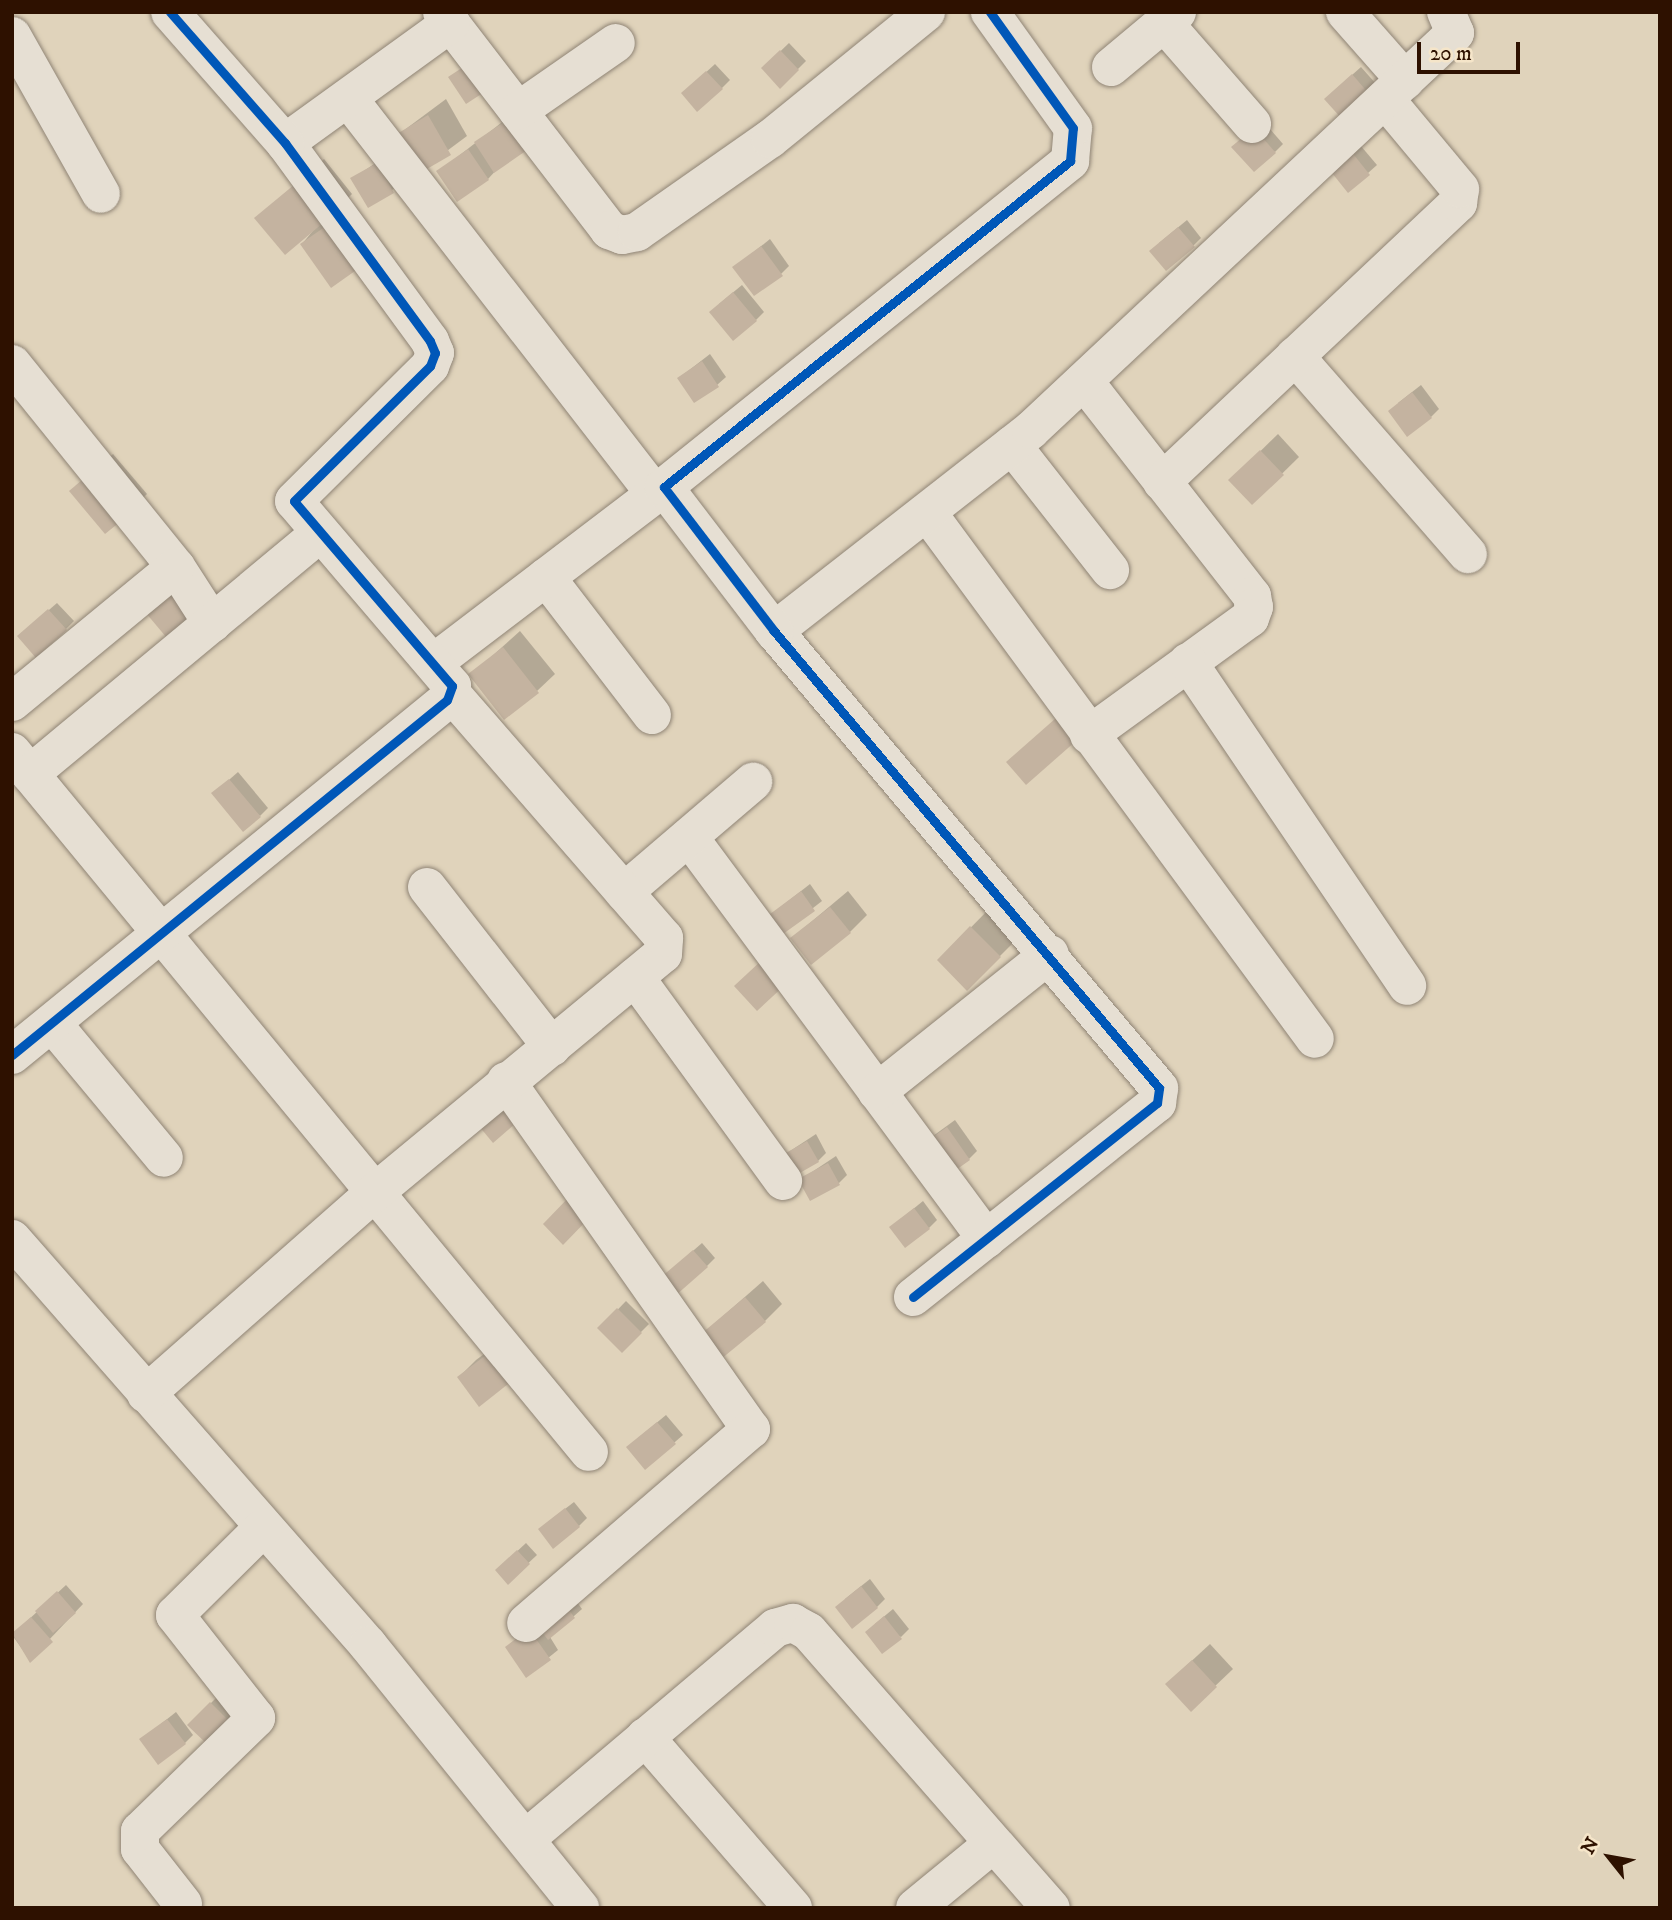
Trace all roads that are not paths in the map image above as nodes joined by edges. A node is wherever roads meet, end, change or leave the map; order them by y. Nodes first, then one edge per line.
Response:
1 (170, 12) edge
2 (926, 12) edge
3 (990, 12) edge
4 (1345, 12) edge
5 (1446, 12) edge
6 (447, 18) edge
7 (1171, 18) edge
8 (12, 36) edge
9 (616, 43) dead end
10 (1111, 67) dead end
11 (1395, 89) junction
12 (348, 98) junction
13 (518, 111) junction
14 (1252, 124) dead end
15 (285, 143) junction
16 (101, 194) dead end
17 (1295, 356) junction
18 (12, 364) edge
19 (1084, 381) junction
20 (1012, 445) junction
21 (1162, 482) junction
22 (659, 491) junction
23 (927, 512) junction
24 (320, 533) junction
25 (1468, 554) dead end
26 (176, 567) junction
27 (1110, 570) dead end
28 (546, 577) junction
29 (212, 623) junction
30 (774, 631) junction
31 (1188, 662) junction
32 (443, 677) junction
33 (12, 702) edge
34 (652, 715) dead end
35 (1089, 735) junction
36 (21, 763) edge
37 (753, 782) dead end
38 (689, 837) junction
39 (427, 887) dead end
40 (624, 892) junction
41 (160, 933) junction
42 (1050, 954) junction
43 (635, 977) junction
44 (1407, 986) dead end
45 (52, 1023) junction
46 (1315, 1039) dead end
47 (552, 1047) junction
48 (12, 1055) edge
49 (506, 1081) junction
50 (877, 1092) junction
51 (164, 1158) dead end
52 (783, 1181) dead end
53 (374, 1193) junction
54 (986, 1238) junction
55 (12, 1239) edge
56 (912, 1297) dead end
57 (146, 1394) junction
58 (589, 1452) dead end
59 (264, 1527) junction
60 (526, 1623) dead end
61 (645, 1737) junction
62 (528, 1837) junction
63 (993, 1844) junction
64 (183, 1904) dead end
65 (580, 1908) edge
66 (793, 1908) edge
67 (915, 1908) edge
68 (1051, 1908) edge

1 - 15 street
2 - 13 street
3 - 22 street
4 - 11 street
5 - 11 street
6 - 12 street
6 - 13 street
7 - 10 street
7 - 14 street
8 - 16 street
9 - 13 street
11 - 17 street
11 - 19 street
12 - 15 street
12 - 22 street
15 - 24 street
17 - 21 street
17 - 25 street
18 - 26 street
19 - 20 street
19 - 21 street
20 - 23 street
20 - 27 street
21 - 31 street
22 - 28 street
22 - 30 street
23 - 30 street
23 - 35 street
24 - 29 street
24 - 32 street
26 - 29 street
26 - 33 street
28 - 32 street
28 - 34 street
29 - 36 street
30 - 42 street
31 - 35 street
31 - 44 street
32 - 40 street
32 - 41 street
35 - 46 street
36 - 41 street
37 - 38 street
38 - 40 street
38 - 50 street
39 - 47 street
40 - 43 street
41 - 45 street
41 - 53 street
42 - 50 street
42 - 54 street
43 - 47 street
43 - 52 street
45 - 48 street
45 - 51 street
47 - 49 street
49 - 53 street
49 - 60 street
50 - 54 street
53 - 57 street
53 - 58 street
54 - 56 street
55 - 57 street
57 - 59 street
59 - 62 street
59 - 64 street
61 - 62 street
61 - 63 street
61 - 66 street
62 - 65 street
63 - 67 street
63 - 68 street

